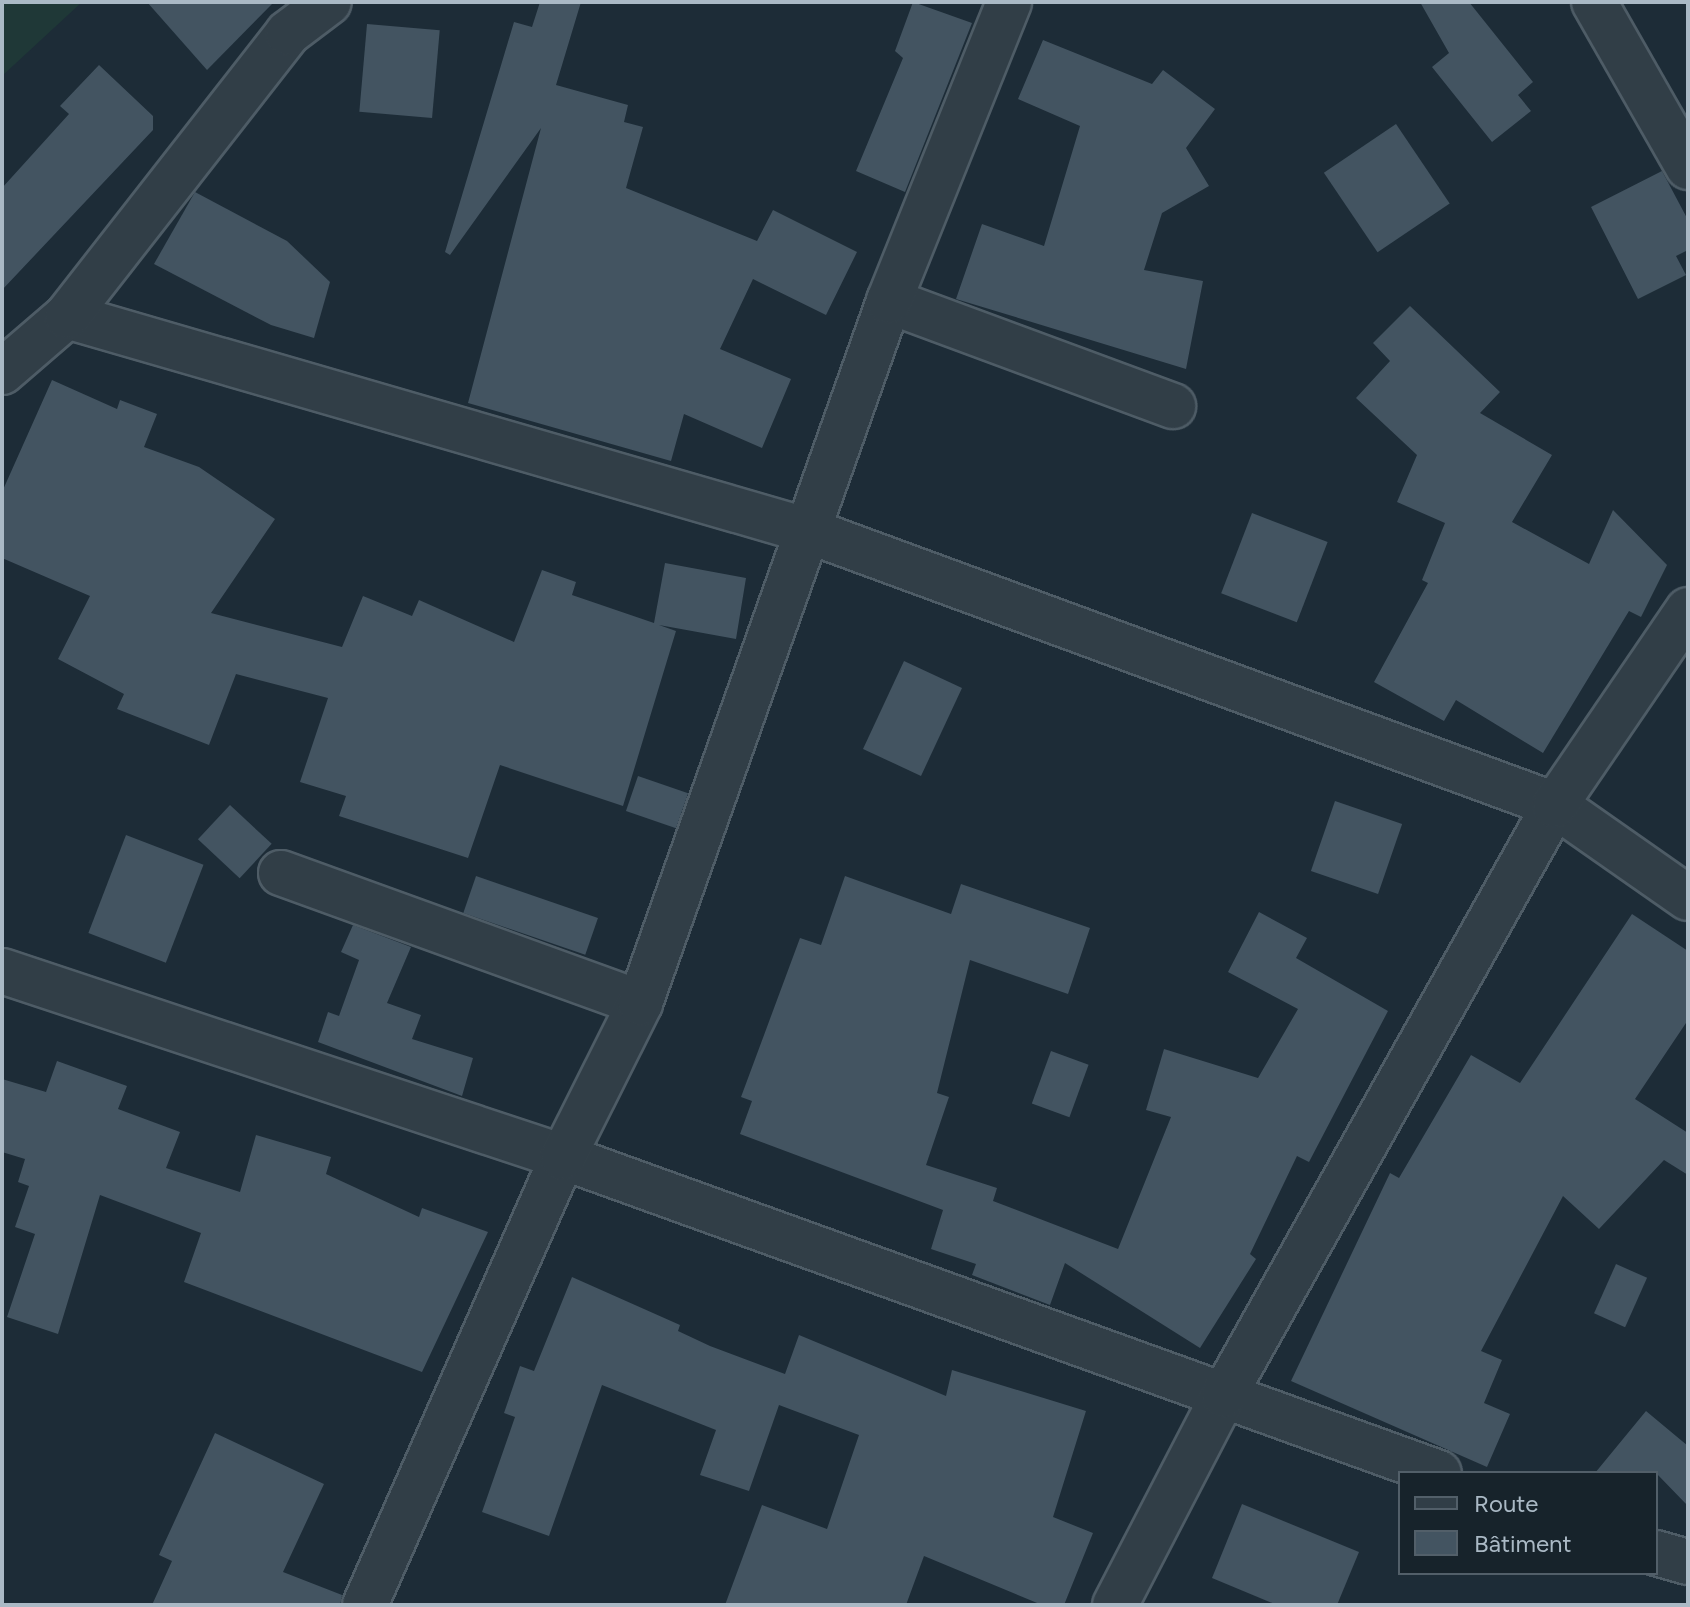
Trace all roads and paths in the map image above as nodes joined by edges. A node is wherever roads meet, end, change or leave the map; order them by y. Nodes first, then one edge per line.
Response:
1 (329, 2) edge
2 (1009, 2) edge
3 (1594, 2) edge
4 (1688, 167) edge
5 (889, 301) junction
6 (67, 316) junction
7 (2, 372) edge
8 (1173, 406) dead end
9 (809, 531) junction
10 (1688, 610) edge
11 (1555, 805) junction
12 (281, 873) dead end
13 (1688, 898) edge
14 (2, 971) edge
15 (640, 1003) junction
16 (563, 1157) junction
17 (1224, 1395) junction
18 (1433, 1471) edge
19 (1658, 1554) edge
20 (1688, 1562) edge
21 (365, 1605) edge
22 (1115, 1605) edge

1 - 6 street
2 - 5 street
3 - 4 street
5 - 8 street
5 - 9 street
6 - 7 street
6 - 9 street
9 - 11 street
9 - 15 street
10 - 11 street
11 - 13 street
11 - 17 street
12 - 15 street
14 - 16 street
15 - 16 street
16 - 17 street
16 - 21 street
17 - 18 street
17 - 22 street
19 - 20 street

